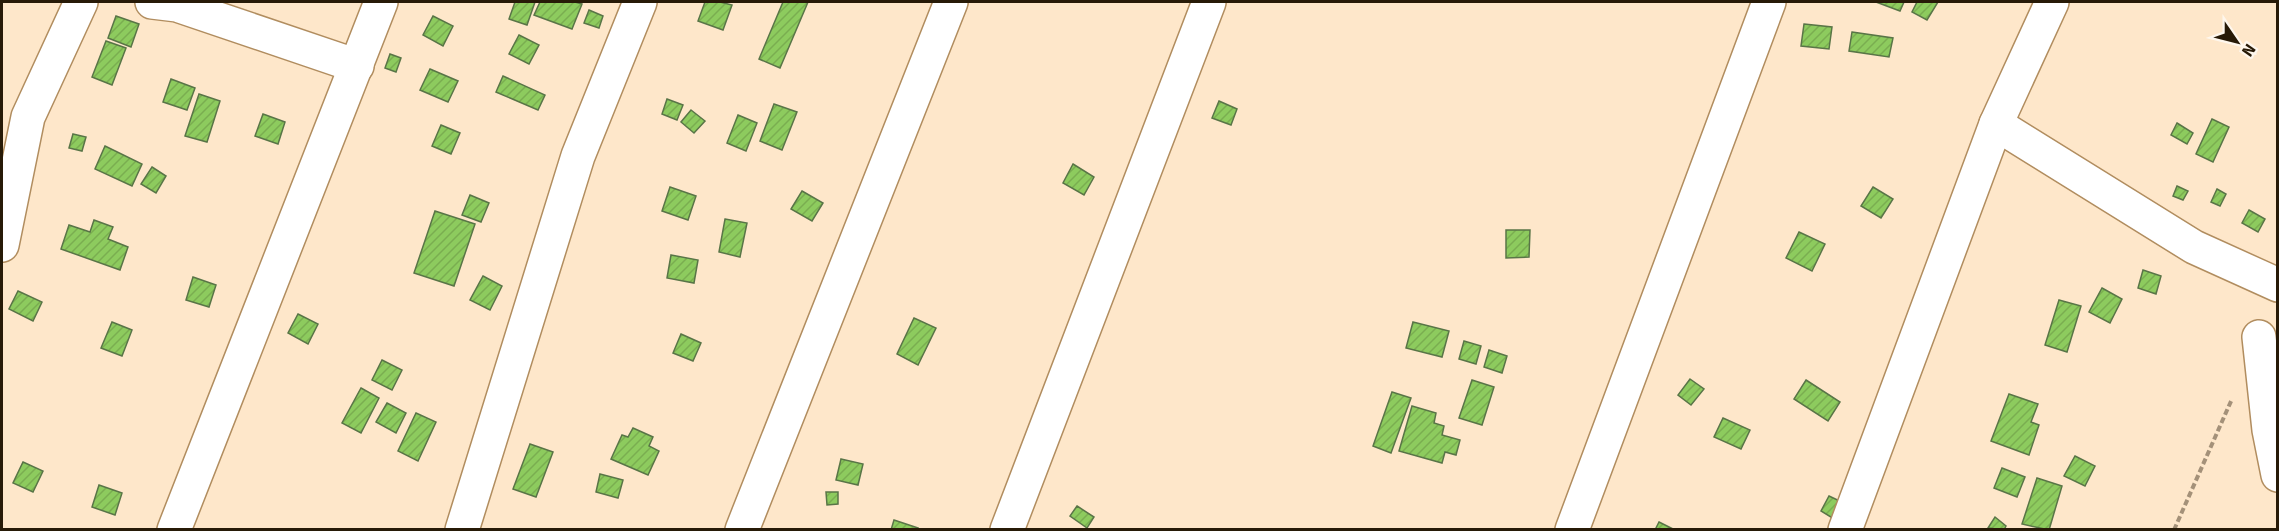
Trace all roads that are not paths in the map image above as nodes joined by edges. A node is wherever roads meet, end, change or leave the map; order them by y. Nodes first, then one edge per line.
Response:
1 (81, 2) edge
2 (152, 2) edge
3 (381, 2) edge
4 (640, 2) edge
5 (951, 2) edge
6 (1209, 2) edge
7 (1769, 2) edge
8 (2052, 2) edge
9 (357, 66) junction
10 (1996, 124) junction
11 (2, 244) edge
12 (2277, 285) edge
13 (2259, 337) dead end
14 (2277, 475) edge
15 (174, 530) edge
16 (462, 530) edge
17 (742, 530) edge
18 (1007, 530) edge
19 (1572, 530) edge
20 (1845, 530) edge

1 - 11 street
2 - 9 street
3 - 9 street
4 - 16 street
5 - 17 street
6 - 18 street
7 - 19 street
8 - 10 street
9 - 15 street
10 - 12 street
10 - 20 street
13 - 14 street

